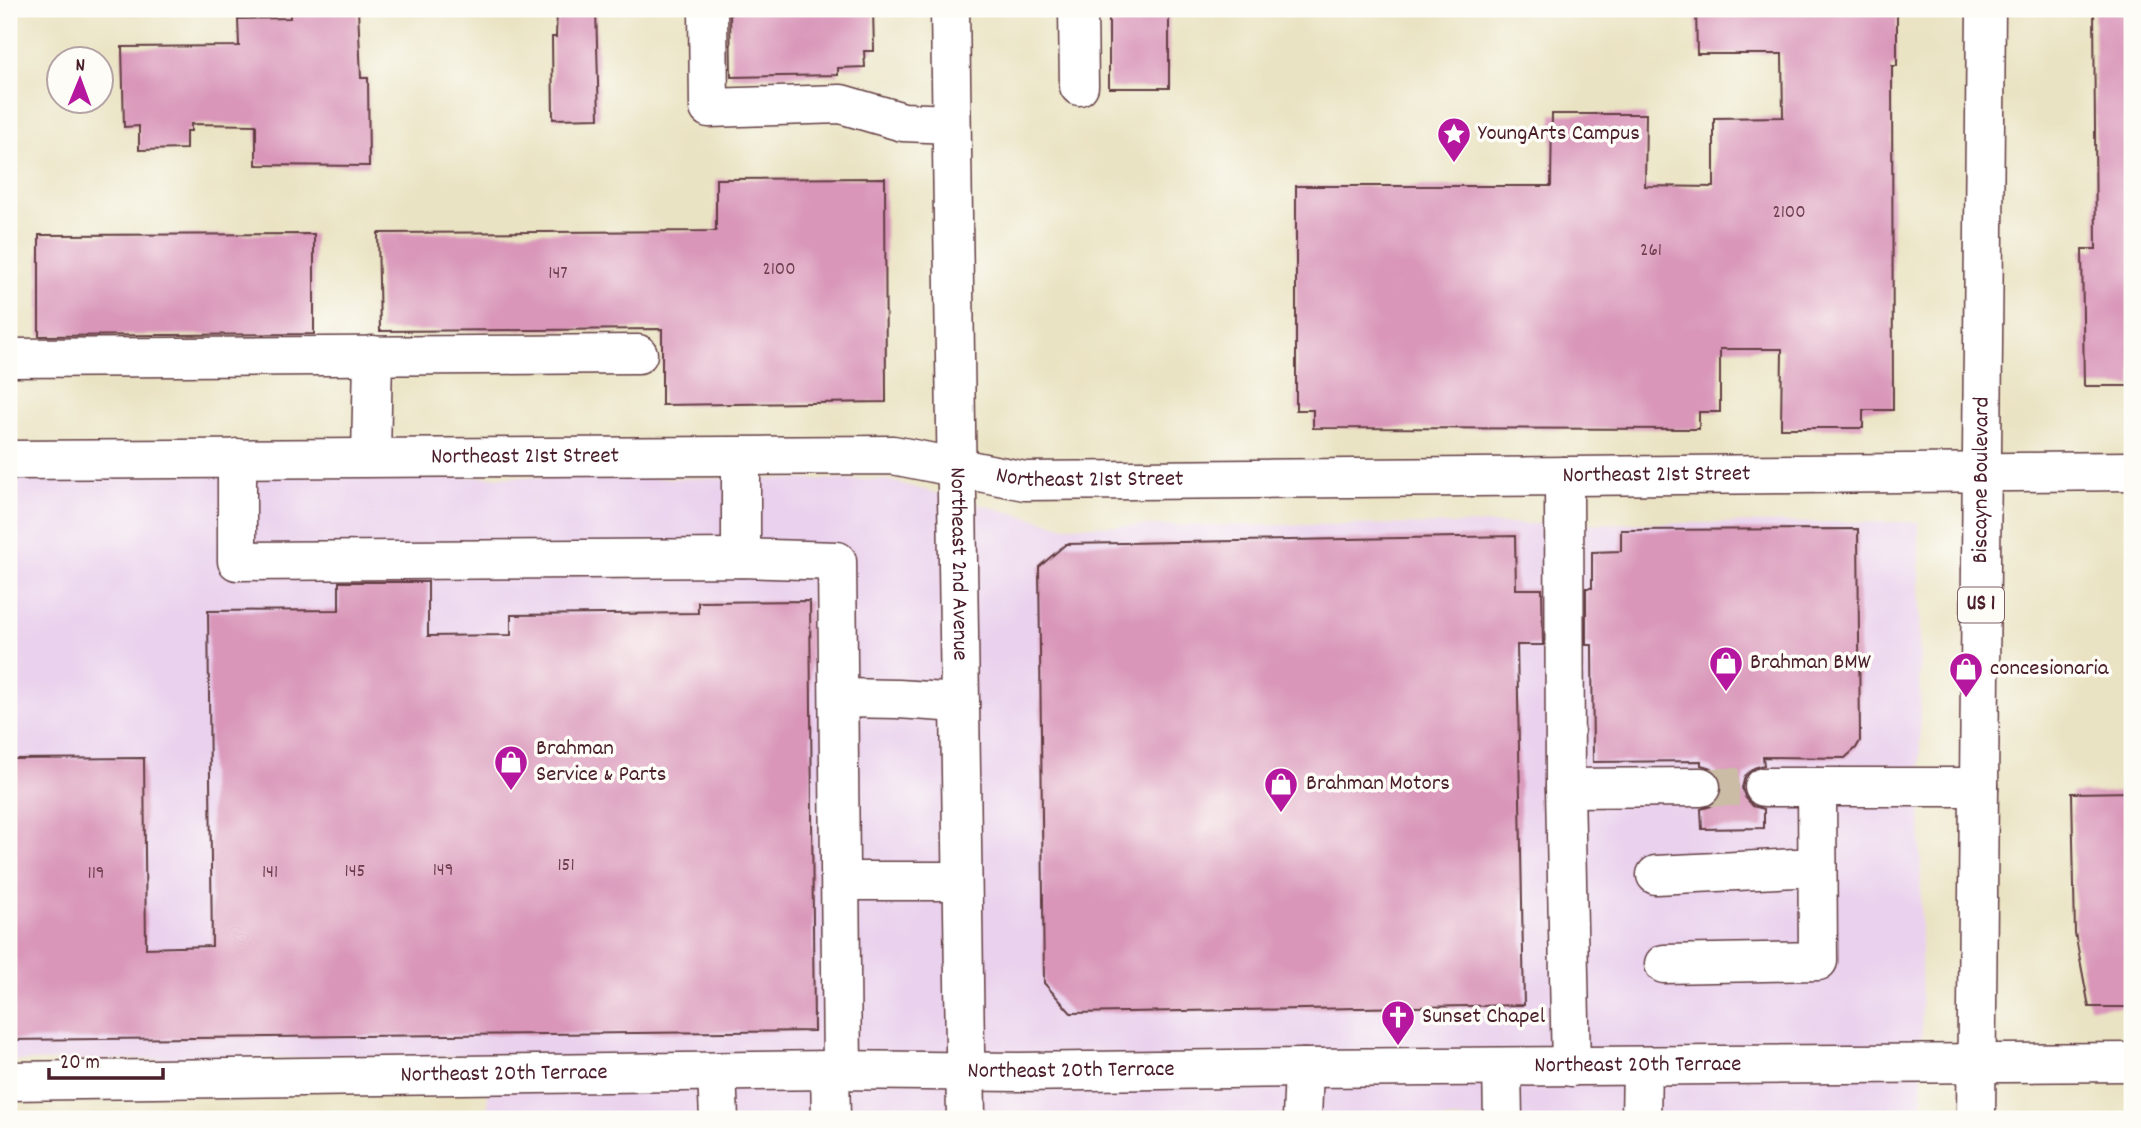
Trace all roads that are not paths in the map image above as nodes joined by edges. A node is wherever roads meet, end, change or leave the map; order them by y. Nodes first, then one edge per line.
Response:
1 (708, 9) edge
2 (950, 9) edge
3 (1078, 9) edge
4 (1986, 9) edge
5 (1079, 86) dead end
6 (951, 124) junction
7 (638, 354) dead end
8 (373, 355) junction
9 (9, 358) edge
10 (371, 457) junction
11 (741, 457) junction
12 (237, 458) junction
13 (9, 460) edge
14 (957, 466) junction
15 (1982, 471) junction
16 (2132, 471) edge
17 (1564, 476) junction
18 (741, 558) junction
19 (839, 698) junction
20 (960, 704) junction
21 (1979, 786) junction
22 (1701, 787) tunnel mouth
23 (1764, 787) tunnel mouth
24 (1816, 787) junction
25 (1565, 788) junction
26 (1817, 867) junction
27 (1656, 875) dead end
28 (841, 881) junction
29 (961, 881) junction
30 (1664, 964) dead end
31 (2132, 1062) edge
32 (1977, 1064) junction
33 (1642, 1066) junction
34 (1502, 1067) junction
35 (1571, 1067) junction
36 (1304, 1068) junction
37 (836, 1070) junction
38 (965, 1070) junction
39 (717, 1072) junction
40 (9, 1081) edge
41 (719, 1119) edge
42 (831, 1119) edge
43 (966, 1119) edge
44 (1302, 1119) edge
45 (1503, 1119) edge
46 (1641, 1119) edge
47 (1976, 1119) edge

1 - 6 street
2 - 6 street, Northeast 2nd Avenue
3 - 5 street
4 - 15 street, Biscayne Boulevard / US 1
6 - 14 street, Northeast 2nd Avenue
7 - 8 street
8 - 9 street
8 - 10 street
10 - 11 street, Northeast 21st Street
10 - 12 street, Northeast 21st Street
11 - 14 street, Northeast 21st Street
11 - 18 street
12 - 13 street, Northeast 21st Street
12 - 18 street
14 - 17 street, Northeast 21st Street
14 - 20 street, Northeast 2nd Avenue
15 - 16 street, Northeast 21st Street
15 - 17 street, Northeast 21st Street
15 - 21 street, Biscayne Boulevard / US 1
17 - 25 street
18 - 19 street
19 - 20 street
19 - 28 street
20 - 29 street, Northeast 2nd Avenue
21 - 24 street
21 - 32 street, Biscayne Boulevard / US 1
22 - 25 street
23 - 24 street
24 - 26 street
25 - 35 street
26 - 27 street
26 - 30 street
28 - 29 street
28 - 37 street
29 - 38 street, Northeast 2nd Avenue
31 - 32 street, Northeast 20th Terrace
32 - 33 street, Northeast 20th Terrace
32 - 47 street, Biscayne Boulevard / US 1
33 - 35 street, Northeast 20th Terrace
33 - 46 street
34 - 35 street, Northeast 20th Terrace
34 - 36 street, Northeast 20th Terrace
34 - 45 street
36 - 38 street, Northeast 20th Terrace
36 - 44 street
37 - 38 street, Northeast 20th Terrace
37 - 39 street, Northeast 20th Terrace
37 - 42 street
38 - 43 street, Northeast 2nd Avenue
39 - 40 street, Northeast 20th Terrace
39 - 41 street

